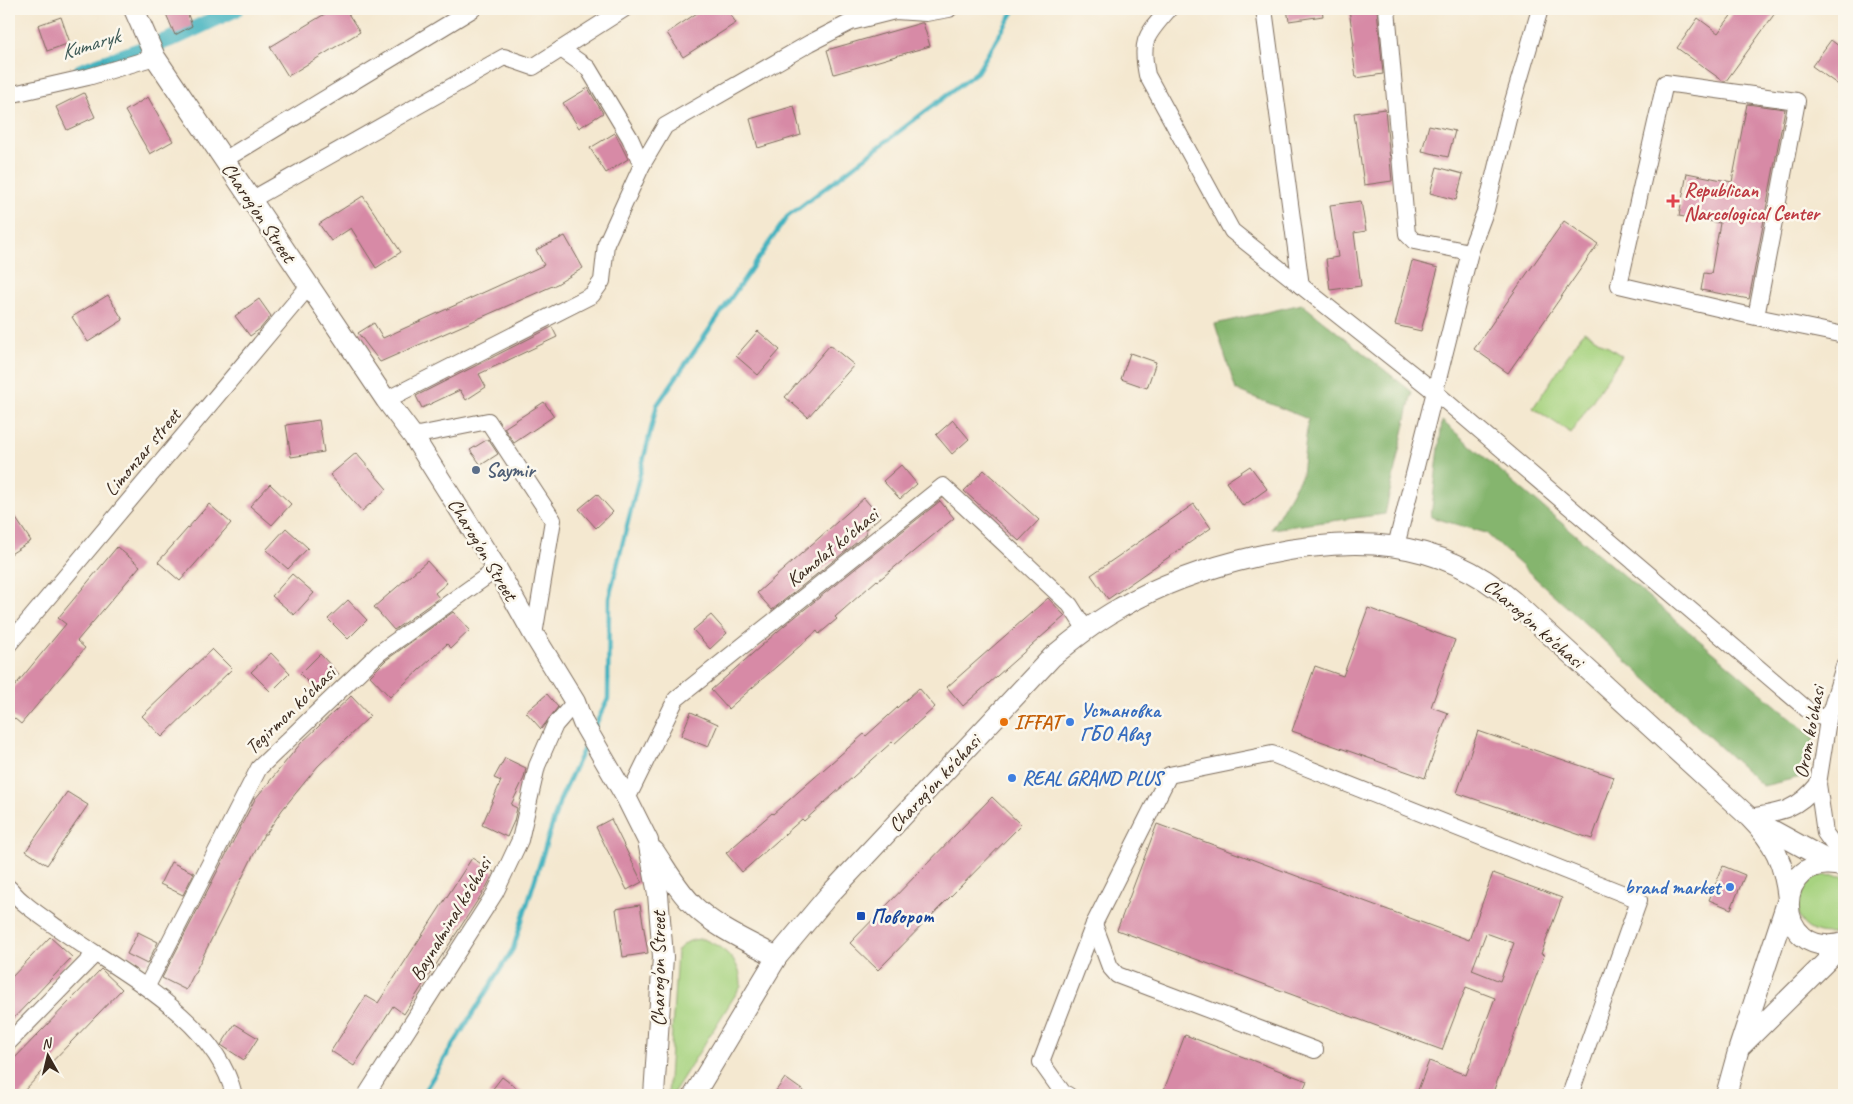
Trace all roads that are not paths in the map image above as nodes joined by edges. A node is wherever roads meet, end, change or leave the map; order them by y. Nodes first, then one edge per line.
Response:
1 (473, 9) edge
2 (624, 9) edge
3 (949, 9) edge
4 (1169, 9) edge
5 (1264, 9) edge
6 (1387, 9) edge
7 (1540, 9) edge
8 (136, 13) edge
9 (561, 49) junction
10 (155, 57) junction
11 (9, 95) edge
12 (224, 160) junction
13 (642, 165) junction
14 (251, 200) junction
15 (1470, 252) junction
16 (309, 286) junction
17 (1301, 286) junction
18 (1756, 317) junction
19 (1844, 335) edge
20 (1435, 392) junction
21 (386, 400) junction
22 (413, 436) junction
23 (1396, 546) junction
24 (497, 569) junction
25 (1086, 630) junction
26 (534, 635) junction
27 (9, 644) edge
28 (1844, 666) edge
29 (576, 702) junction
30 (1828, 720) junction
31 (1818, 784) junction
32 (627, 799) junction
33 (1749, 817) junction
34 (648, 841) junction
35 (1841, 863) edge
36 (9, 888) edge
37 (1788, 899) junction
38 (1094, 924) junction
39 (1844, 943) edge
40 (95, 954) junction
41 (777, 957) junction
42 (147, 986) junction
43 (9, 1042) edge
44 (1739, 1048) junction
45 (1315, 1050) dead end
46 (234, 1095) edge
47 (366, 1095) edge
48 (654, 1095) edge
49 (694, 1095) edge
50 (1068, 1095) edge
51 (1570, 1095) edge
52 (1726, 1095) edge

1 - 12 street
2 - 9 street
3 - 13 street
4 - 17 street
5 - 17 street
6 - 15 street
7 - 15 street
8 - 10 main road, Charog'on Street
9 - 13 street
9 - 14 street
10 - 11 street
10 - 12 main road, Charog'on Street
12 - 14 main road, Charog'on Street
13 - 21 street
14 - 16 main road, Charog'on Street
15 - 20 street
16 - 21 main road, Charog'on Street
16 - 27 street, Limonzar street
17 - 20 street
18 - 18 street
18 - 19 street
20 - 23 street
20 - 30 street
21 - 22 main road, Charog'on Street
22 - 24 main road, Charog'on Street
22 - 26 street
23 - 25 main road, Charog'on ko'chasi
23 - 33 main road, Charog'on ko'chasi
24 - 26 main road, Charog'on Street
24 - 42 street, Tegirmon ko'chasi
25 - 32 street, Kamolat ko'chasi
25 - 41 main road, Charog'on ko'chasi
26 - 29 main road, Charog'on Street
28 - 30 street, Orom ko'chasi
29 - 32 main road, Charog'on Street
29 - 47 street, Baynalminal ko'chasi
30 - 31 street, Orom ko'chasi
31 - 33 street
31 - 35 street, Orom ko'chasi
32 - 34 main road, Charog'on Street
33 - 35 main road
33 - 37 main road
34 - 41 main road
34 - 48 main road, Charog'on Street
35 - 37 main road
36 - 40 street
37 - 39 main road
37 - 44 main road
38 - 45 street
38 - 50 street
38 - 51 street
39 - 44 main road
40 - 42 street
40 - 43 street
41 - 49 main road, Charog'on ko'chasi
42 - 46 street
44 - 52 main road

